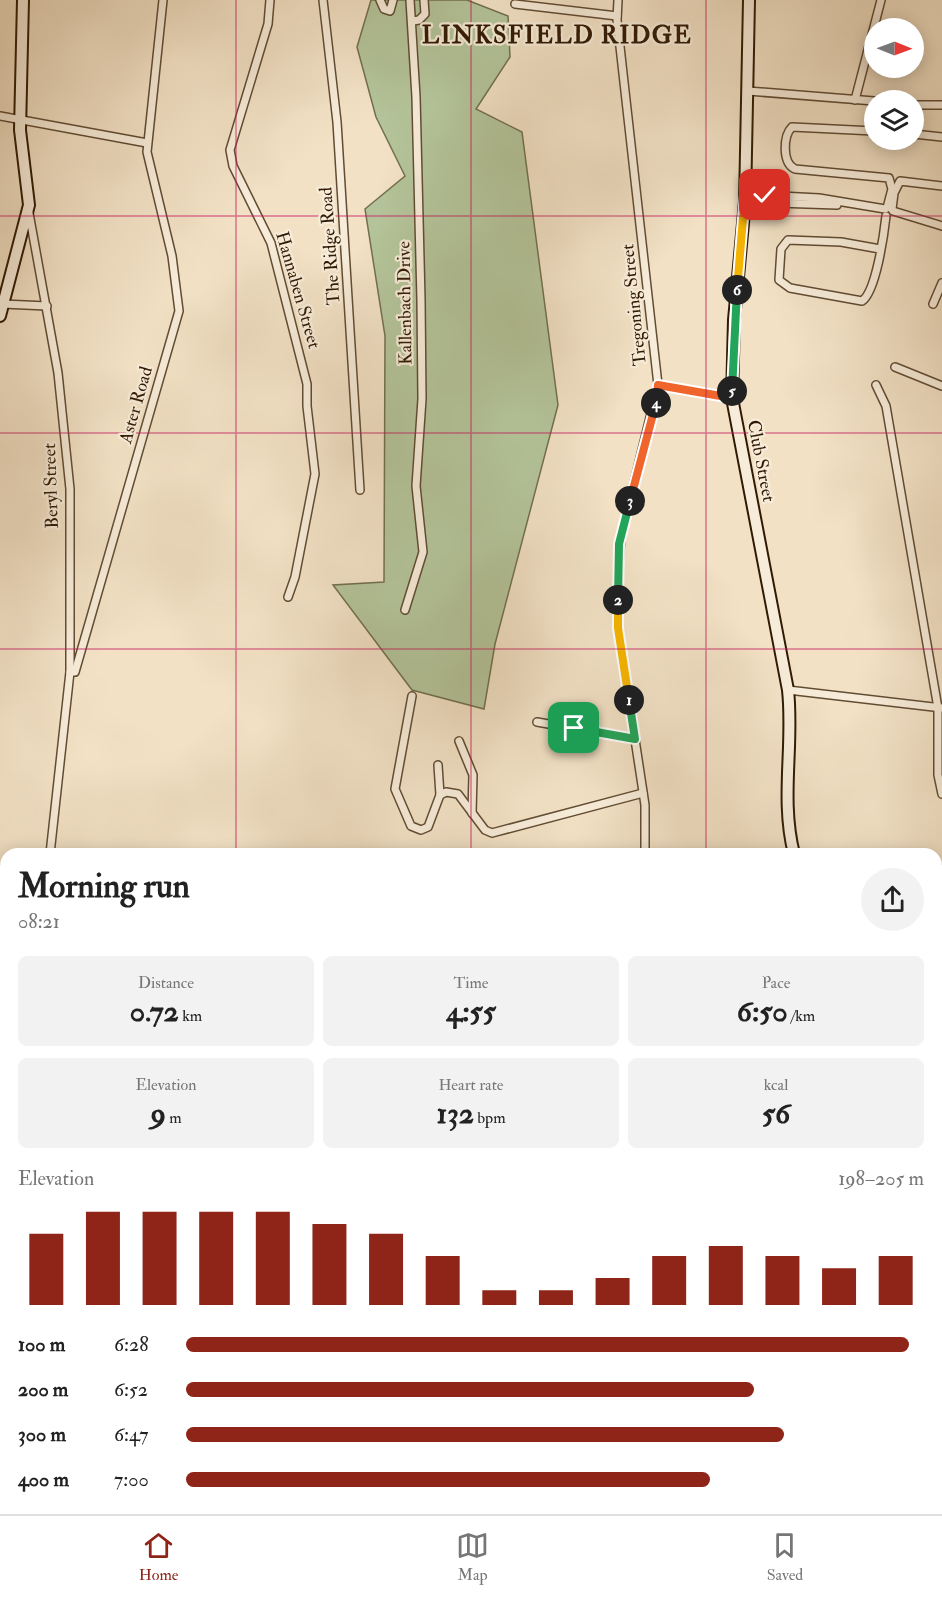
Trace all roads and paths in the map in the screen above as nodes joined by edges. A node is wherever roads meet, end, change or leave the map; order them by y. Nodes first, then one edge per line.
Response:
1 (23, 0) edge
2 (163, 0) edge
3 (270, 0) edge
4 (323, 0) edge
5 (380, 0) edge
6 (393, 0) edge
7 (410, 0) edge
8 (424, 0) edge
9 (618, 0) edge
10 (749, 0) edge
11 (881, 0) edge
12 (515, 4) dead end
13 (617, 16) junction
14 (413, 21) junction
15 (747, 91) junction
16 (855, 99) junction
17 (864, 100) edge
18 (924, 105) edge
19 (942, 105) edge
20 (924, 106) edge
21 (942, 109) edge
22 (0, 116) edge
23 (20, 120) junction
24 (864, 131) edge
25 (924, 135) edge
26 (942, 137) edge
27 (147, 143) junction
28 (942, 186) edge
29 (745, 198) junction
30 (28, 210) junction
31 (889, 212) junction
32 (942, 226) edge
33 (880, 249) junction
34 (942, 283) edge
35 (3, 304) junction
36 (933, 304) dead end
37 (47, 306) junction
38 (0, 316) edge
39 (895, 367) dead end
40 (658, 385) junction
41 (876, 385) dead end
42 (942, 386) edge
43 (732, 398) junction
44 (360, 490) dead end
45 (288, 597) dead end
46 (405, 610) dead end
47 (72, 672) junction
48 (788, 690) junction
49 (412, 696) dead end
50 (940, 708) edge
51 (537, 722) dead end
52 (635, 739) junction
53 (459, 741) dead end
54 (438, 765) dead end
55 (643, 793) junction
56 (942, 794) edge
57 (440, 795) junction
58 (472, 813) junction
59 (51, 848) edge
60 (645, 848) edge
61 (793, 848) edge

1 - 23 main road, Beryl Street
2 - 27 street, Aster Road
3 - 45 street, Hannaben Street
4 - 44 street, The Ridge Road
5 - 6 street
7 - 14 street
8 - 14 street, Kallenbach Drive
9 - 13 street, Tregoning Street
10 - 15 main road, Club Street
11 - 16 street
12 - 13 street
13 - 40 street, Tregoning Street
14 - 46 street, Kallenbach Drive
15 - 16 street
15 - 29 main road, Club Street
16 - 17 street
18 - 19 street
20 - 21 street
22 - 23 street
23 - 27 street
23 - 30 main road, Beryl Street
24 - 31 street
25 - 26 street
27 - 47 street, Aster Road
28 - 31 street
29 - 31 street
29 - 43 main road, Club Street
30 - 35 main road
30 - 37 street, Beryl Street
31 - 32 street
31 - 33 street
33 - 33 street
34 - 36 street
35 - 37 street
35 - 38 main road
37 - 47 street, Beryl Street
39 - 42 street
40 - 43 street
40 - 52 street, Tregoning Street
41 - 50 street
43 - 48 main road, Club Street
47 - 59 street, Beryl Street
48 - 50 street
48 - 61 main road, Club Street
49 - 57 street
50 - 56 street
51 - 52 street
52 - 55 street, Tregoning Street
53 - 58 street
54 - 57 street
55 - 58 street
55 - 60 street, Tregoning Street
57 - 58 street

